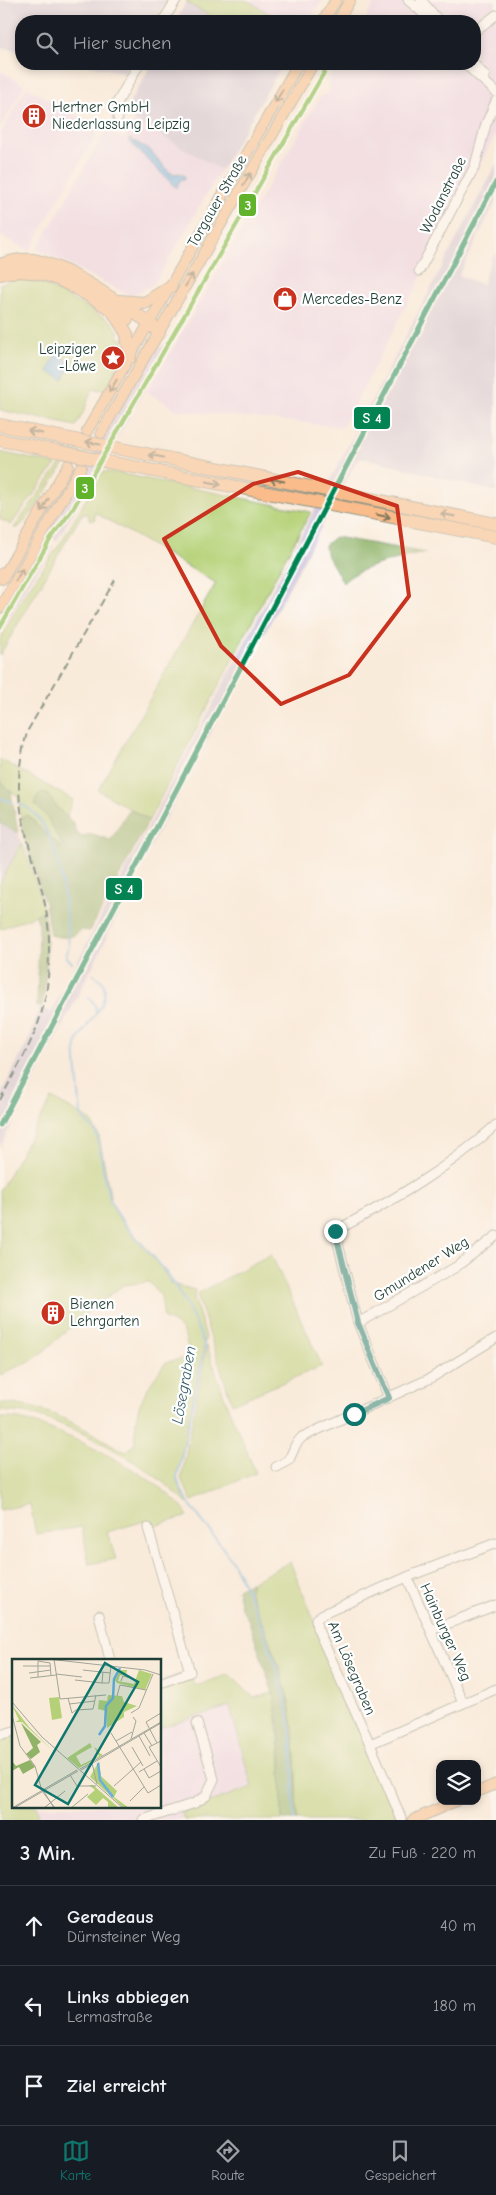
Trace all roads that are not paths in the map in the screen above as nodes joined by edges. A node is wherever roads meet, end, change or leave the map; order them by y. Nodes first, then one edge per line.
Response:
1 (176, 0) edge
2 (336, 0) edge
3 (350, 0) edge
4 (408, 0) edge
5 (422, 0) edge
6 (167, 15) edge
7 (327, 15) edge
8 (341, 15) edge
9 (425, 15) edge
10 (434, 15) edge
11 (496, 15) edge
12 (481, 26) edge
13 (136, 70) edge
14 (295, 70) edge
15 (310, 70) edge
16 (471, 70) edge
17 (479, 70) edge
18 (496, 91) edge
19 (496, 101) edge
20 (118, 118) dead end
21 (0, 264) edge
22 (419, 271) dead end
23 (0, 274) edge
24 (171, 286) junction
25 (112, 305) junction
26 (148, 326) junction
27 (159, 333) junction
28 (130, 357) junction
29 (0, 425) edge
30 (87, 431) dead end
31 (101, 434) dead end
32 (0, 440) edge
33 (68, 465) dead end
34 (81, 467) dead end
35 (496, 524) edge
36 (496, 537) edge
37 (2, 577) edge
38 (0, 608) edge
39 (496, 1125) edge
40 (496, 1236) edge
41 (358, 1323) junction
42 (496, 1338) edge
43 (389, 1398) junction
44 (276, 1467) dead end
45 (148, 1528) dead end
46 (496, 1543) edge
47 (406, 1577) junction
48 (496, 1606) edge
49 (99, 1616) dead end
50 (431, 1630) junction
51 (110, 1659) edge
52 (161, 1683) edge
53 (496, 1689) edge
54 (464, 1703) junction
55 (196, 1723) dead end
56 (370, 1744) junction
57 (496, 1784) edge
58 (481, 1790) edge
59 (447, 1805) edge
60 (143, 1820) edge
61 (402, 1820) edge
62 (413, 1820) edge

1 - 6 street
2 - 7 main road
3 - 8 main road
4 - 9 street
5 - 10 street
11 - 12 street
13 - 20 street
14 -> 24 main road, Torgauer Straße
27 -> 15 main road, Torgauer Straße
16 - 18 street
17 - 18 street
19 - 22 street, Wodanstraße
21 - 25 highway
23 - 25 highway
24 - 25 highway
24 - 26 main road, Torgauer Straße
25 - 26 highway
25 - 28 highway
26 - 27 highway
26 - 28 main road, Torgauer Straße
27 - 31 main road, Torgauer Straße
28 -> 30 main road, Torgauer Straße
35 -> 29 highway, bridge
32 -> 36 highway, bridge
33 -> 37 main road
38 -> 34 main road
39 - 41 street
40 - 41 street, Gmundener Weg
41 - 43 street
42 - 43 street
43 - 44 street
45 - 52 street
46 - 47 street, Hainburger Weg
47 - 50 street, Hainburger Weg
47 - 56 street, Am Lösegraben
48 - 50 street
49 - 51 street
50 - 54 street, Hainburger Weg
53 - 54 street
54 - 56 street
55 - 60 street
56 - 61 street, Am Lösegraben
57 - 58 main road
59 - 62 main road

